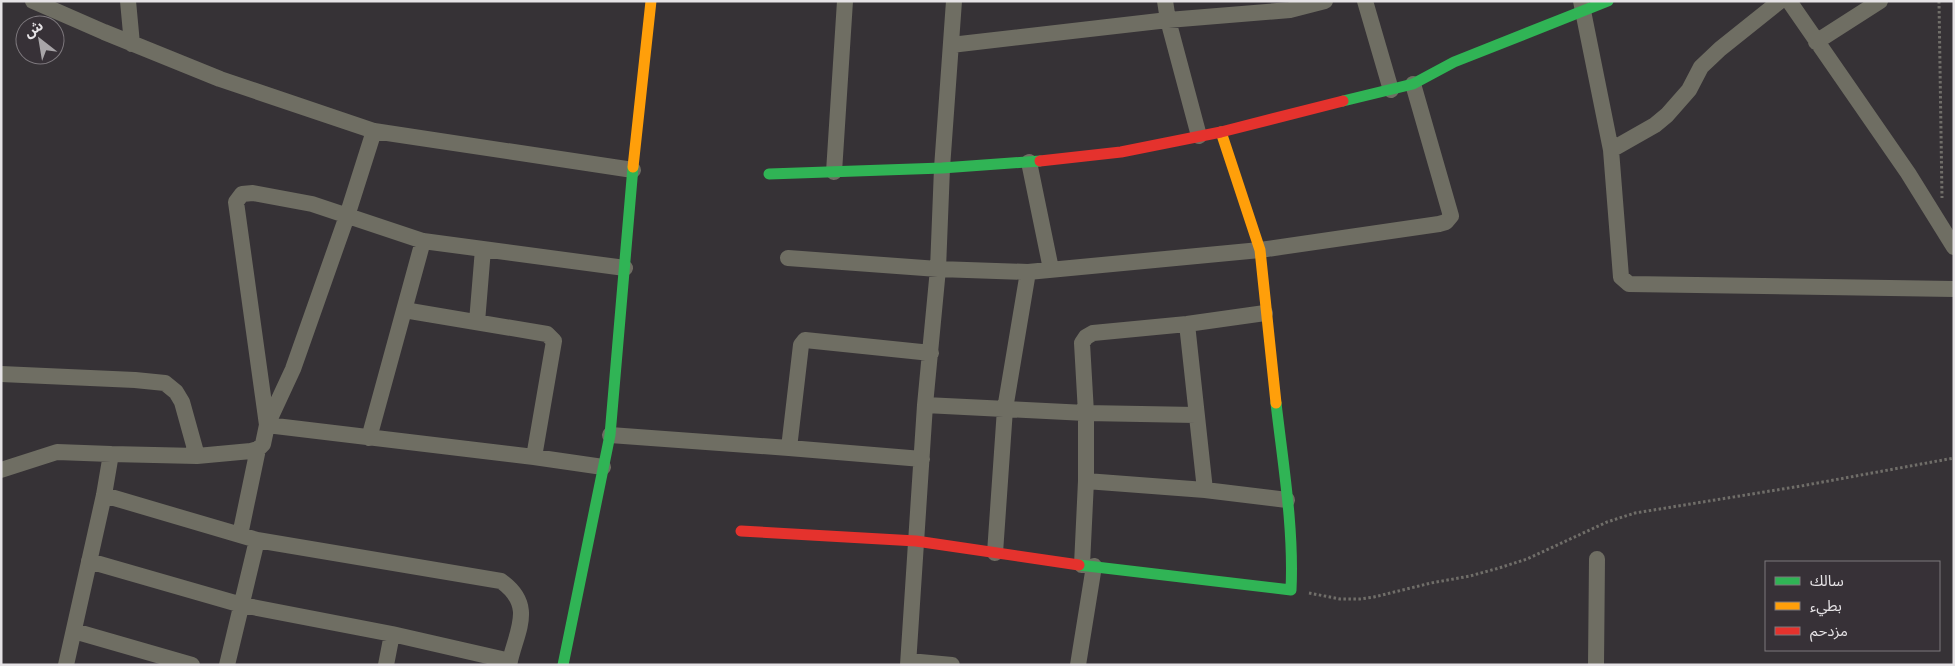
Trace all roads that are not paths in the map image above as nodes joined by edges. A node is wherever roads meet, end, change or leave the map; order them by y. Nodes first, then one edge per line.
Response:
1 (33, 1) edge
2 (128, 1) edge
3 (651, 1) edge
4 (845, 1) edge
5 (954, 1) edge
6 (1165, 1) edge
7 (1325, 1) edge
8 (1365, 1) edge
9 (1608, 1) edge
10 (1780, 1) edge
11 (1789, 1) edge
12 (1880, 1) edge
13 (1582, 7) edge
14 (1168, 20) junction
15 (1816, 42) junction
16 (132, 44) junction
17 (951, 45) junction
18 (1413, 84) junction
19 (1391, 90) junction
20 (374, 131) junction
21 (1221, 132) junction
22 (1199, 136) junction
23 (1611, 150) junction
24 (1030, 162) junction
25 (942, 168) junction
26 (633, 170) junction
27 (834, 172) junction
28 (769, 174) dead end
29 (347, 216) junction
30 (423, 241) junction
31 (1954, 247) edge
32 (483, 249) junction
33 (1260, 250) junction
34 (788, 258) dead end
35 (625, 268) junction
36 (938, 269) junction
37 (1051, 269) junction
38 (1028, 272) junction
39 (1954, 289) edge
40 (404, 310) junction
41 (1265, 313) junction
42 (476, 322) junction
43 (1187, 324) junction
44 (931, 353) junction
45 (1, 374) edge
46 (925, 405) junction
47 (1004, 409) junction
48 (1086, 412) junction
49 (1196, 415) junction
50 (267, 425) junction
51 (610, 435) junction
52 (369, 438) junction
53 (789, 448) junction
54 (258, 449) junction
55 (111, 454) junction
56 (197, 456) junction
57 (534, 457) junction
58 (922, 459) junction
59 (603, 468) junction
60 (1, 470) edge
61 (1086, 481) junction
62 (1205, 490) junction
63 (104, 495) junction
64 (1286, 500) junction
65 (741, 531) dead end
66 (240, 535) junction
67 (257, 540) junction
68 (916, 541) junction
69 (995, 553) junction
70 (1597, 559) dead end
71 (89, 561) junction
72 (1088, 566) junction
73 (242, 605) junction
74 (74, 632) junction
75 (392, 634) junction
76 (509, 663) edge
77 (908, 663) edge
78 (66, 665) edge
79 (192, 665) edge
80 (227, 665) edge
81 (386, 665) edge
82 (564, 665) edge
83 (952, 665) edge
84 (1078, 665) edge
85 (1596, 665) edge

1 - 16 street
2 - 16 street
3 - 26 street
4 - 27 street
5 - 17 street
6 - 14 street
7 - 14 street
8 - 19 street
9 - 13 street
10 - 23 street
11 - 15 street
12 - 15 street
13 - 18 street
13 - 23 street
14 - 17 street
14 - 22 street
15 - 31 street
16 - 20 street
17 - 25 street
18 - 19 street
18 - 33 street
19 - 21 street
20 - 26 street
20 - 29 street
21 - 22 street
21 - 33 street
22 - 24 street
23 - 39 street
24 - 25 street
24 - 37 street
25 - 27 street
25 - 36 street
26 - 35 street
27 - 28 street
29 - 30 street
29 - 50 street
29 - 50 street
30 - 32 street
30 - 40 street
32 - 35 street
32 - 42 street
33 - 37 street
33 - 41 street
34 - 36 street
35 - 51 street
36 - 38 street
36 - 44 street
37 - 38 street
38 - 47 street
40 - 42 street
40 - 52 street
41 - 43 street
41 - 64 street
42 - 57 street
43 - 48 street
43 - 49 street
44 - 46 street
44 - 53 street
45 - 56 street
46 - 47 street
46 - 58 street
47 - 48 street
47 - 69 street
48 - 49 street
48 - 61 street
49 - 62 street
50 - 52 street
50 - 54 street
51 - 53 street
51 - 59 street
52 - 57 street
53 - 58 street
54 - 56 street
54 - 66 street
55 - 56 street
55 - 60 street
55 - 63 street
57 - 59 street
58 - 68 street
59 - 82 street
61 - 62 street
61 - 72 street
62 - 64 street
63 - 66 street
63 - 71 street
64 - 72 street
65 - 68 street
66 - 67 street
67 - 73 street
67 - 76 street
68 - 69 street
68 - 77 street
69 - 72 street
70 - 85 street
71 - 73 street
71 - 74 street
72 - 84 street
73 - 75 street
73 - 80 street
74 - 78 street
74 - 79 street
75 - 76 street
75 - 81 street
77 - 83 street

